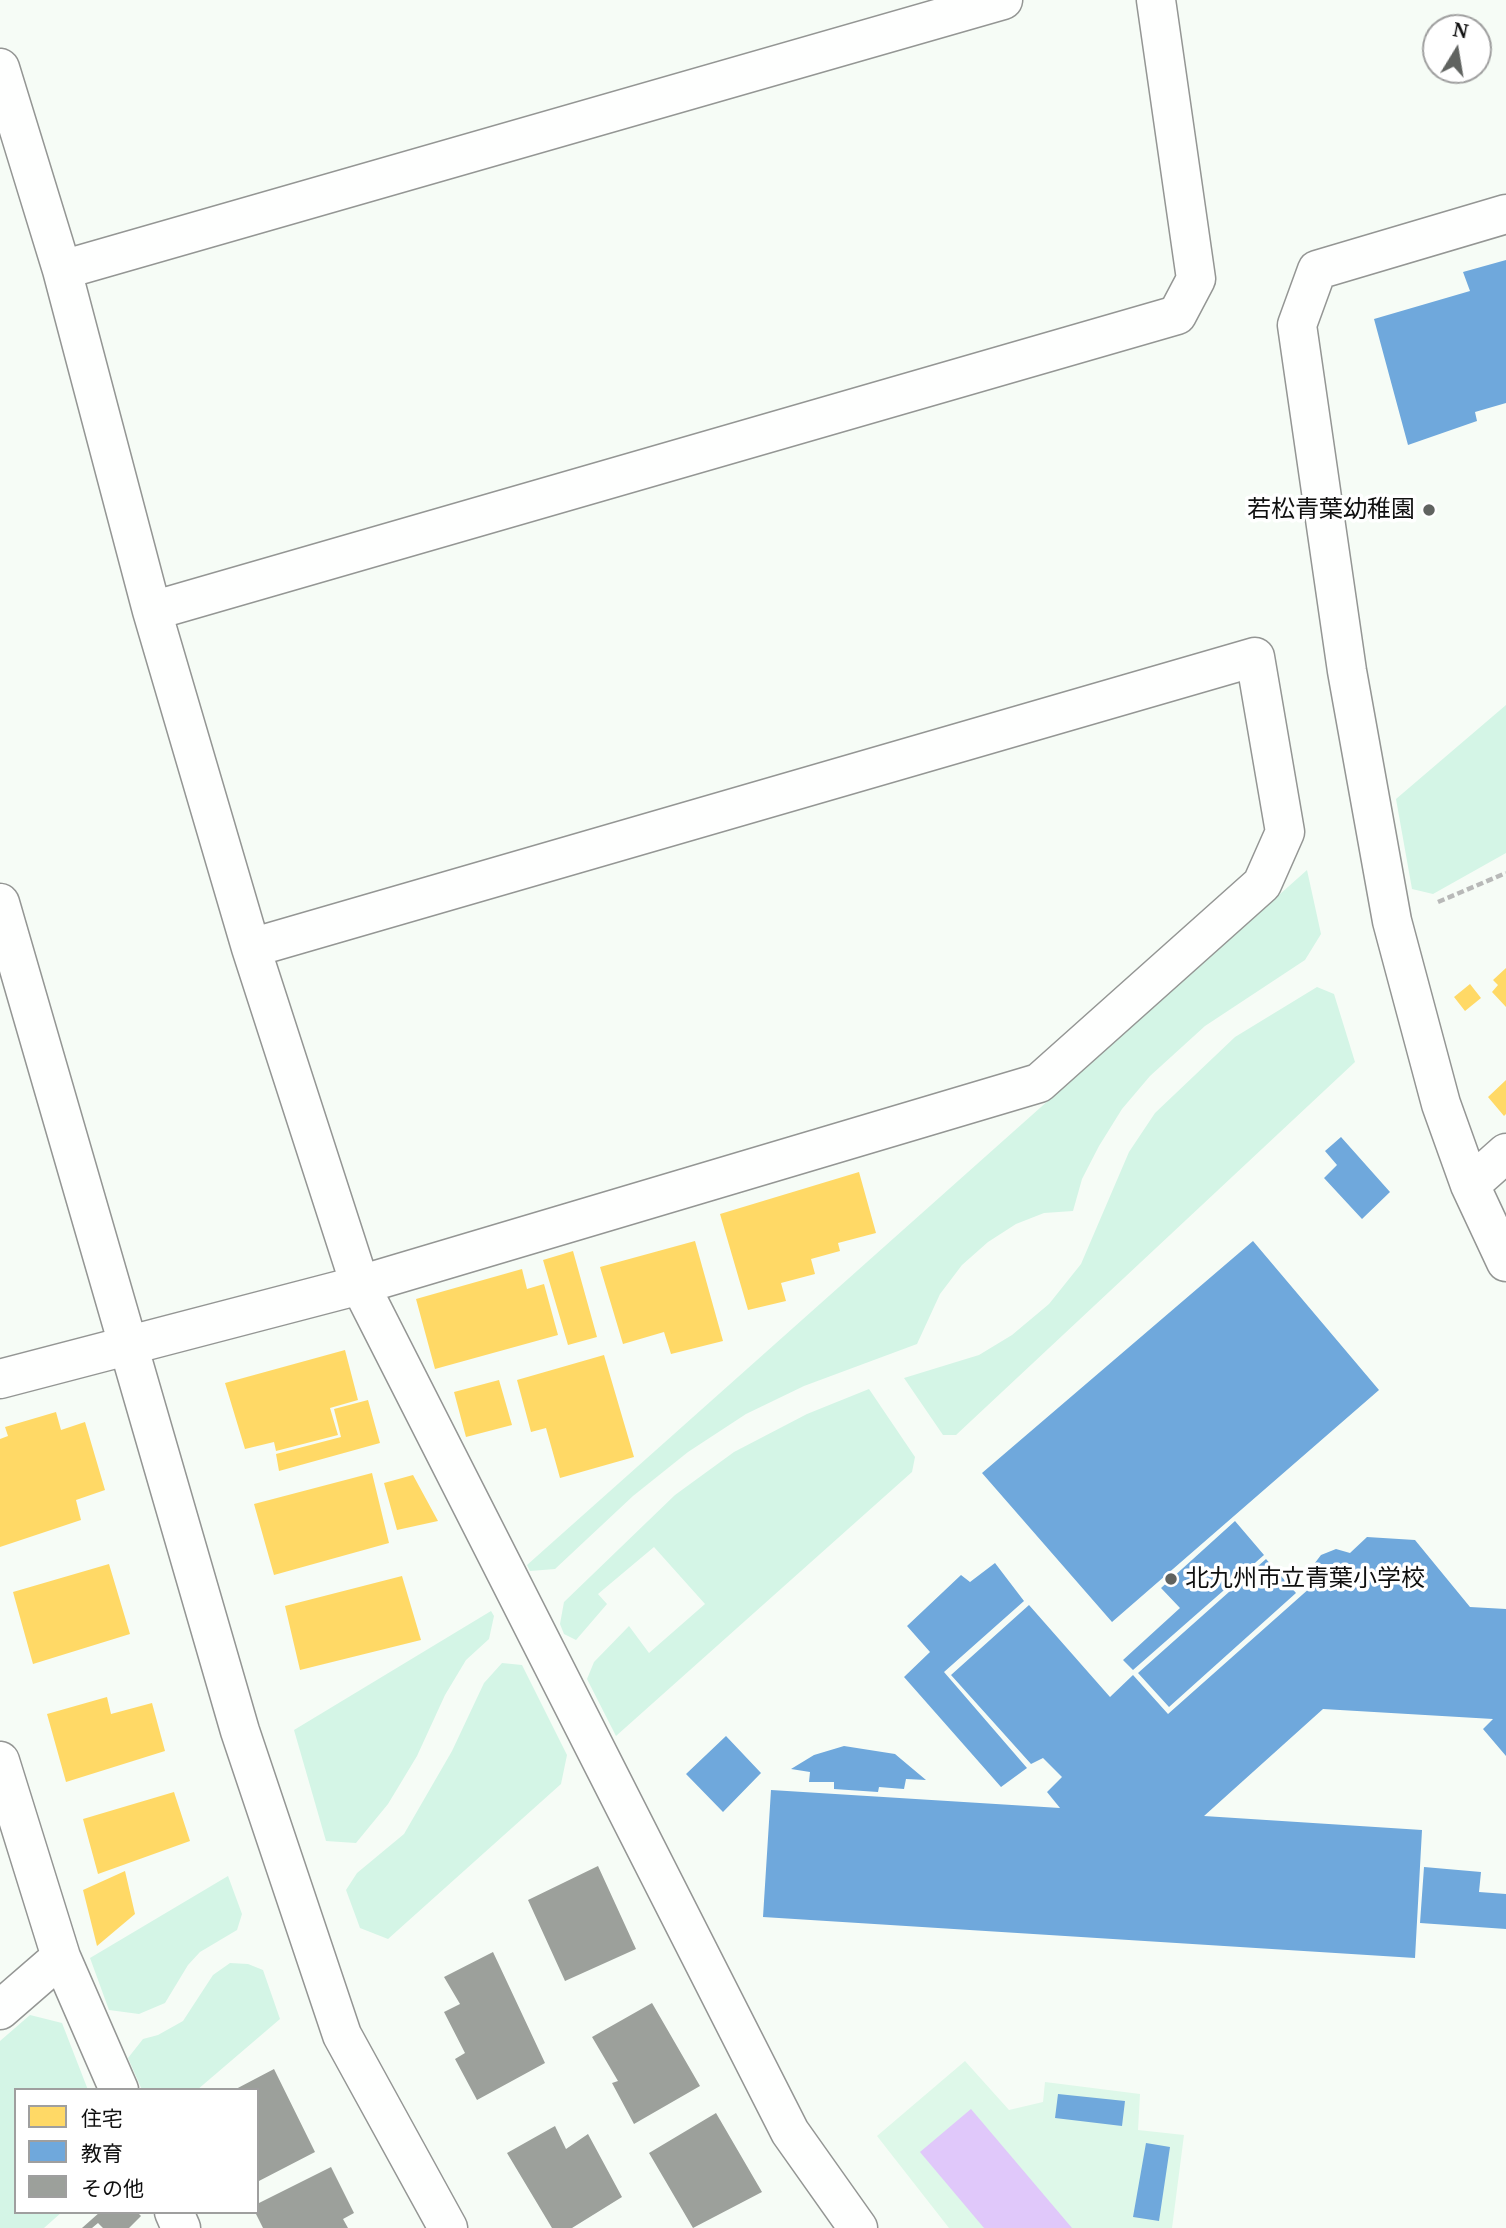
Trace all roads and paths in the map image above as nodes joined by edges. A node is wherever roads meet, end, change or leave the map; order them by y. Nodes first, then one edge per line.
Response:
1 (1003, 0) edge
2 (1156, 0) edge
3 (0, 68) edge
4 (1506, 214) edge
5 (62, 270) junction
6 (152, 611) junction
7 (1506, 873) edge
8 (0, 903) edge
9 (1392, 921) junction
10 (251, 948) junction
11 (1506, 1153) edge
12 (1470, 1185) junction
13 (1506, 1262) edge
14 (360, 1285) junction
15 (129, 1345) junction
16 (0, 1379) edge
17 (0, 1761) edge
18 (61, 1957) junction
19 (0, 2010) edge
20 (118, 2088) edge
21 (448, 2228) edge
22 (858, 2228) edge

1 - 5 street
2 - 6 street
3 - 5 street
4 - 9 street
5 - 6 street
6 - 10 street
7 - 9 path
8 - 15 street
9 - 12 street
10 - 14 street
10 - 14 street
11 - 12 street
12 - 13 street
14 - 15 street
14 - 22 street
15 - 16 street
15 - 21 street
17 - 18 street
18 - 19 street
18 - 20 street

